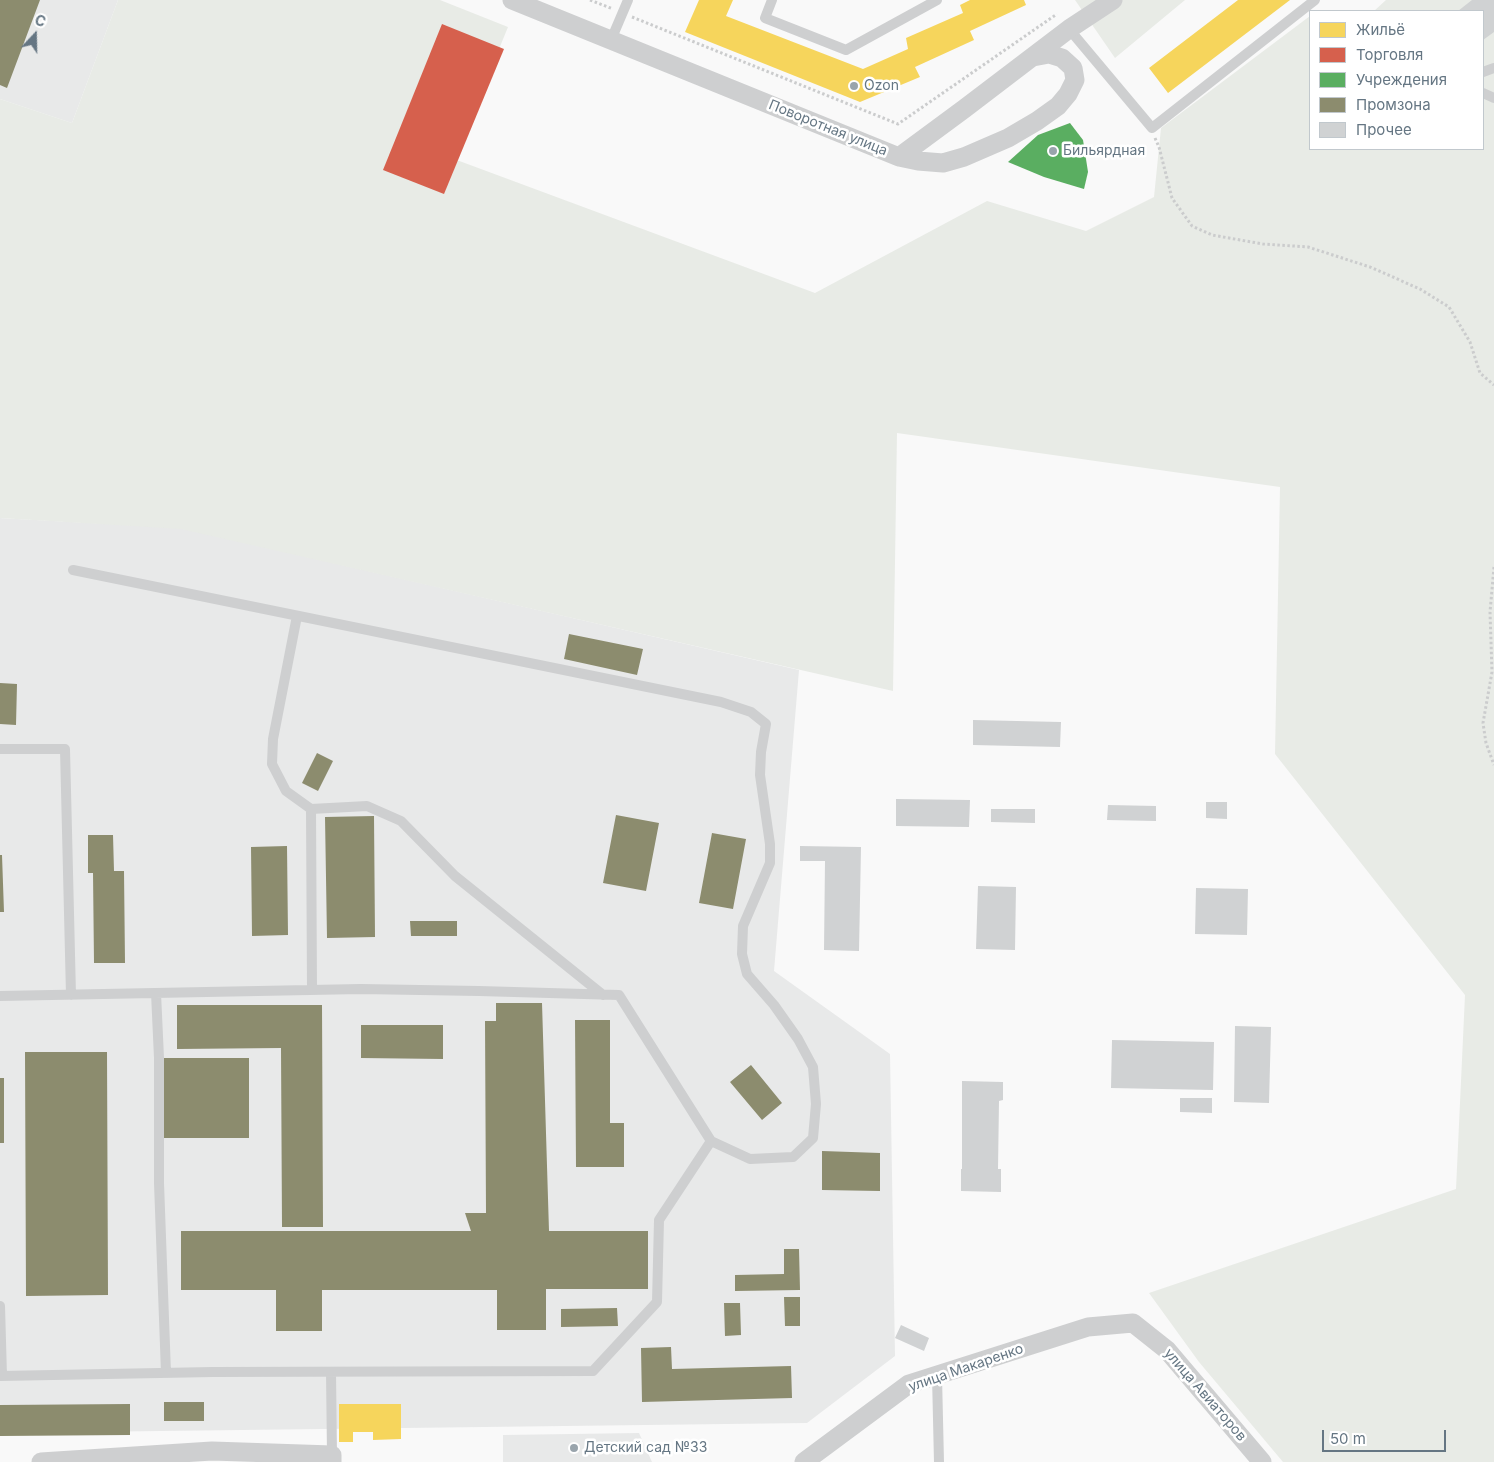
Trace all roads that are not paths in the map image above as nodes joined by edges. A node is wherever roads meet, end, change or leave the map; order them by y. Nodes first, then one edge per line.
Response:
1 (512, 0) edge
2 (628, 0) edge
3 (772, 0) edge
4 (937, 0) edge
5 (1113, 0) edge
6 (1315, 0) edge
7 (1068, 29) junction
8 (611, 40) junction
9 (1033, 57) junction
10 (900, 157) junction
11 (73, 570) dead end
12 (297, 616) junction
13 (0, 749) edge
14 (311, 809) junction
15 (312, 990) junction
16 (156, 993) junction
17 (71, 995) junction
18 (603, 995) junction
19 (0, 996) edge
20 (711, 1141) junction
21 (0, 1306) edge
22 (1088, 1327) joint
23 (331, 1372) junction
24 (166, 1373) junction
25 (1, 1376) edge
26 (937, 1376) junction
27 (332, 1458) edge
28 (41, 1462) edge
29 (804, 1462) edge
30 (939, 1462) edge
31 (1262, 1462) edge

1 - 8 street, Поворотная улица
2 - 8 lane
3 - 4 lane
5 - 7 street, Поворотная улица
6 - 7 lane
7 - 9 street, Поворотная улица
8 - 10 street, Поворотная улица
9 - 10 street, Поворотная улица
9 - 10 street
11 - 12 lane
12 - 14 lane
12 - 20 lane
13 - 17 lane
14 - 15 lane
14 - 18 lane
15 - 16 lane
15 - 18 lane
16 - 17 lane
16 - 24 lane
17 - 19 lane
18 - 20 lane
20 - 23 lane
21 - 25 lane
22 - 26 street, улица Макаренко
22 - 31 street, улица Авиаторов
23 - 24 lane
23 - 27 lane
24 - 25 lane
26 - 29 street, улица Макаренко
26 - 30 lane
27 - 28 street

